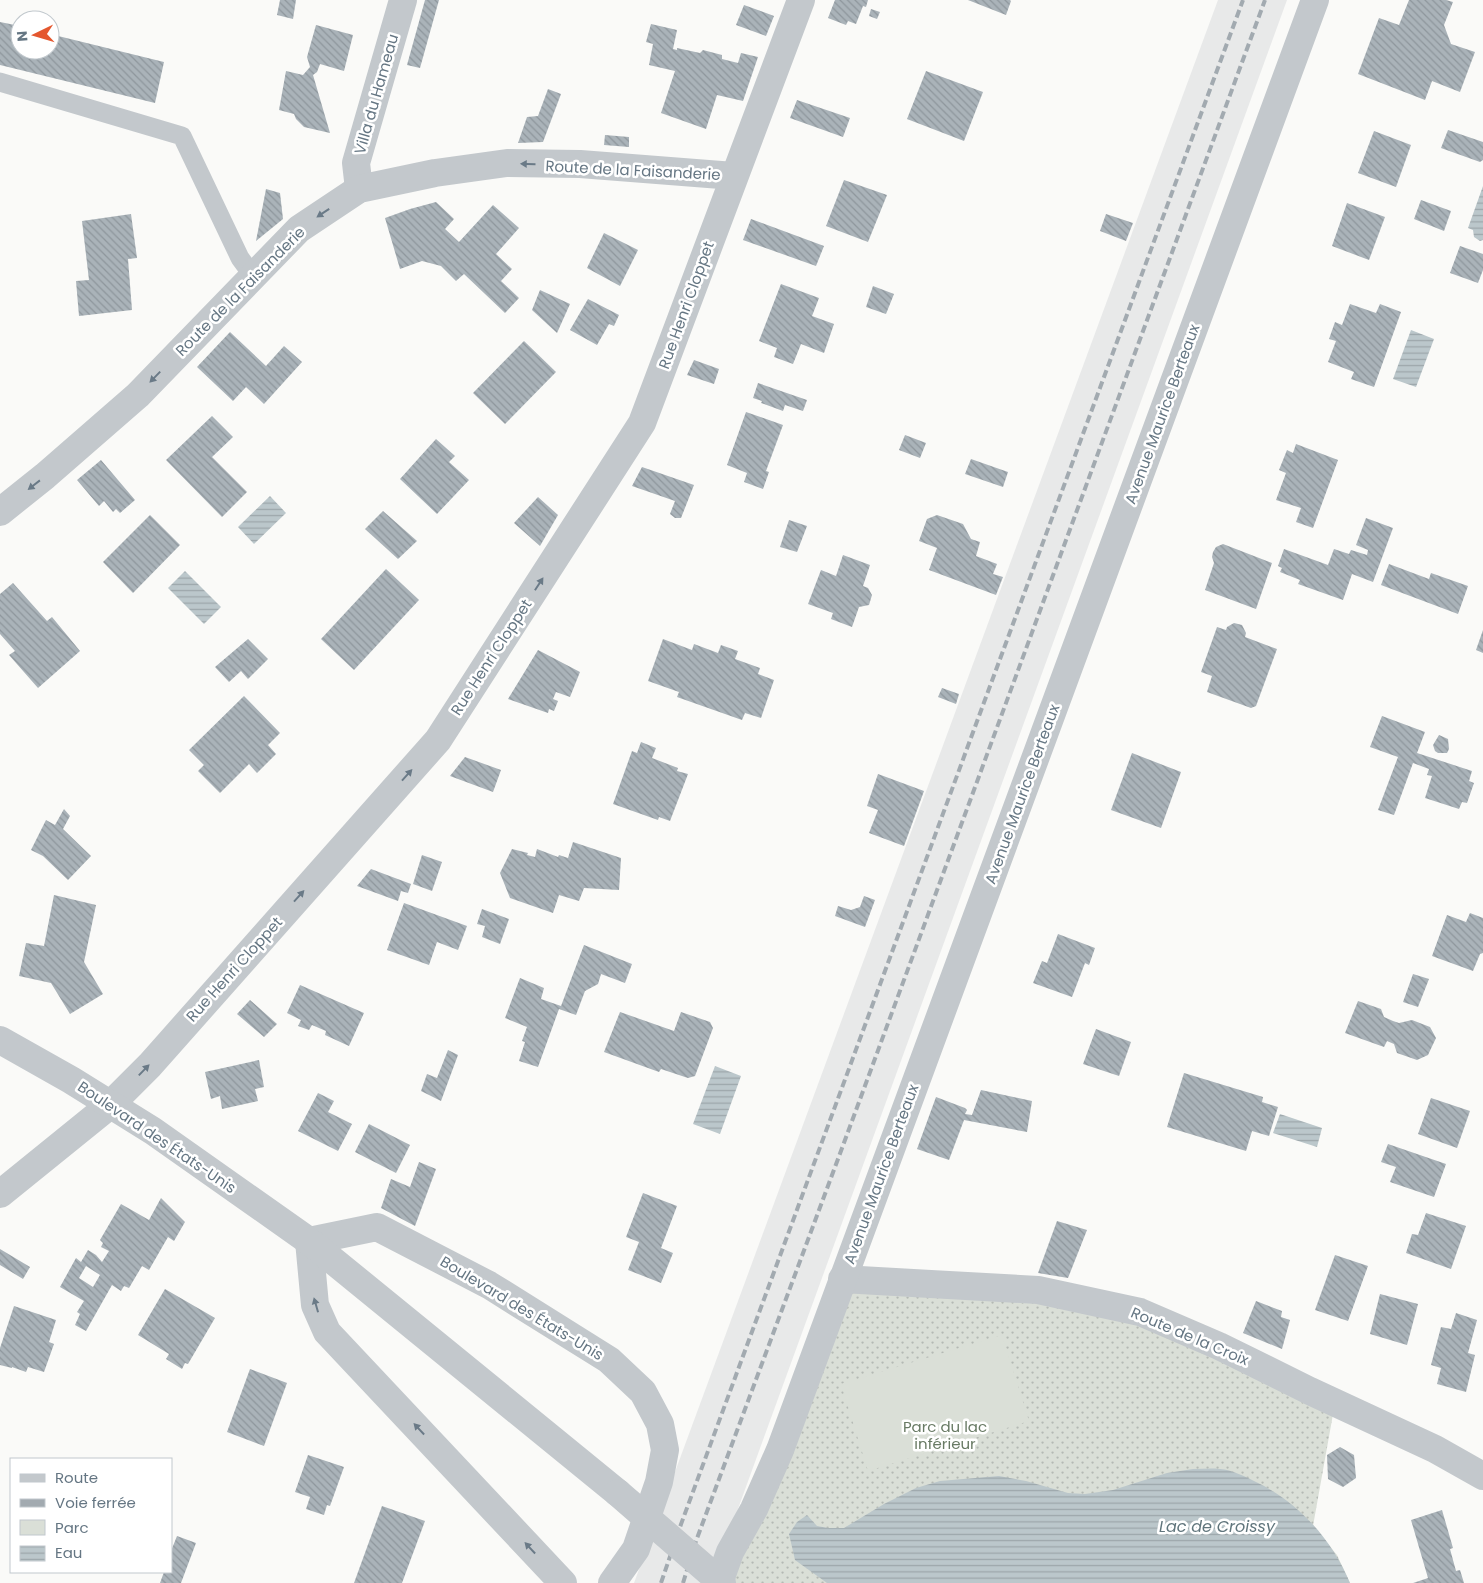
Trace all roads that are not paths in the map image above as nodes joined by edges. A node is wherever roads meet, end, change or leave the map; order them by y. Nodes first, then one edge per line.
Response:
1 (403, 0) edge
2 (801, 0) edge
3 (1315, 0) edge
4 (0, 82) edge
5 (734, 176) junction
6 (358, 189) junction
7 (254, 277) junction
8 (0, 512) edge
9 (0, 1040) edge
10 (110, 1105) junction
11 (0, 1194) edge
12 (309, 1241) junction
13 (842, 1280) junction
14 (1483, 1476) edge
15 (564, 1583) edge
16 (612, 1583) edge
17 (720, 1583) edge

1 - 6 street, Villa du Hameau
2 - 5 street, Rue Henri Cloppet
3 - 13 street, Avenue Maurice Berteaux
4 - 7 lane
5 -> 6 street, Route de la Faisanderie
10 -> 5 street, Rue Henri Cloppet
6 -> 7 street, Route de la Faisanderie
7 -> 8 street, Route de la Faisanderie
9 - 10 street, Boulevard des États-Unis
10 - 11 street, Rue Henri Cloppet
10 - 12 street, Boulevard des États-Unis
15 -> 12 street
12 - 16 street, Boulevard des États-Unis
12 - 17 street, Boulevard des États-Unis, bridge
13 - 14 street, Route de la Croix
13 - 17 street, Avenue Maurice Berteaux

